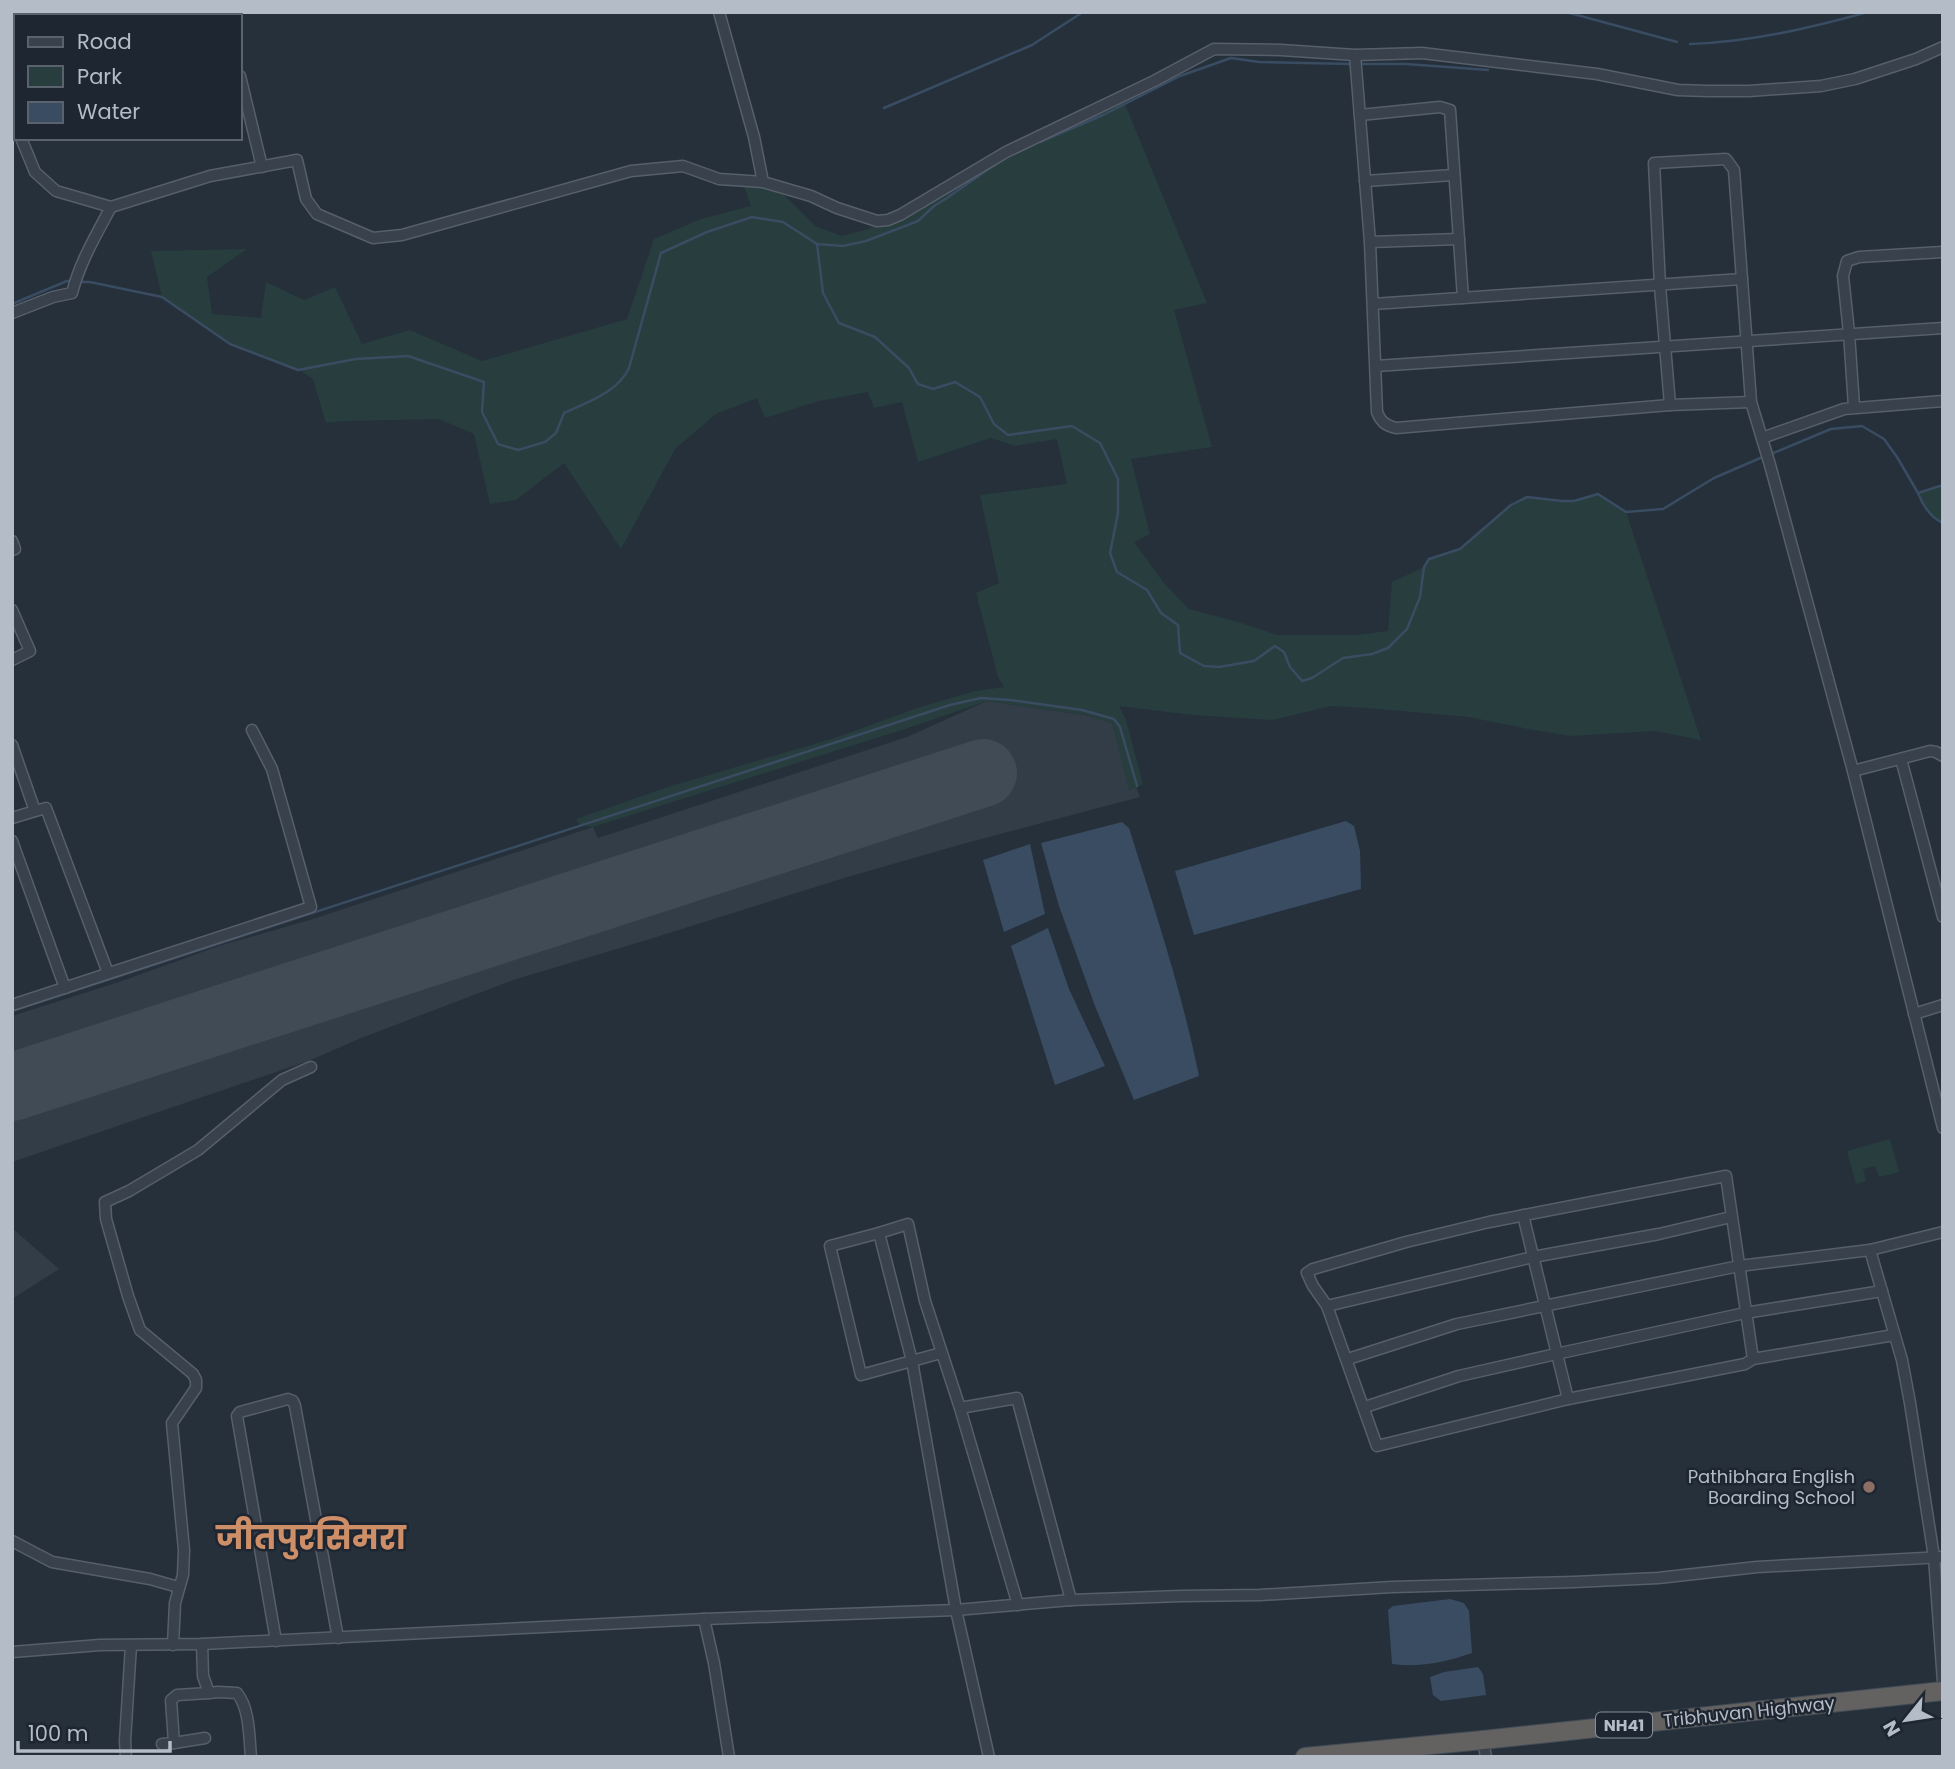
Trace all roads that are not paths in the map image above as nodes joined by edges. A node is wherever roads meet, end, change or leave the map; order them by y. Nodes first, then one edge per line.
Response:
1 (719, 12) edge
2 (1943, 47) edge
3 (1355, 56) junction
4 (242, 84) edge
5 (1360, 114) junction
6 (22, 140) edge
7 (262, 167) junction
8 (1453, 175) junction
9 (1365, 181) junction
10 (763, 183) junction
11 (111, 207) junction
12 (1459, 239) junction
13 (1370, 242) junction
14 (1943, 252) edge
15 (1742, 279) junction
16 (1660, 286) junction
17 (1462, 298) junction
18 (1373, 304) junction
19 (12, 313) edge
20 (1943, 328) edge
21 (1849, 333) junction
22 (1746, 341) junction
23 (1664, 346) junction
24 (1376, 366) junction
25 (1943, 401) edge
26 (1751, 402) junction
27 (1670, 405) junction
28 (1854, 407) junction
29 (1762, 438) junction
30 (12, 541) edge
31 (12, 550) edge
32 (12, 610) edge
33 (12, 660) edge
34 (252, 730) dead end
35 (12, 745) edge
36 (1943, 756) edge
37 (1901, 759) junction
38 (1853, 771) junction
39 (35, 811) junction
40 (12, 818) edge
41 (12, 841) edge
42 (1943, 917) edge
43 (108, 973) junction
44 (65, 988) junction
45 (12, 1005) edge
46 (1943, 1005) edge
47 (1914, 1014) junction
48 (311, 1067) dead end
49 (1943, 1128) edge
50 (1523, 1215) junction
51 (1731, 1217) junction
52 (1943, 1232) edge
53 (879, 1233) junction
54 (1870, 1250) junction
55 (1533, 1257) junction
56 (1739, 1266) junction
57 (1882, 1291) junction
58 (1327, 1306) junction
59 (1545, 1306) junction
60 (1745, 1313) junction
61 (1894, 1335) junction
62 (941, 1353) junction
63 (1556, 1354) junction
64 (1753, 1359) junction
65 (1348, 1360) junction
66 (912, 1361) junction
67 (1568, 1399) junction
68 (1364, 1407) junction
69 (960, 1408) junction
70 (12, 1541) edge
71 (1938, 1557) edge
72 (178, 1587) junction
73 (1072, 1600) junction
74 (1018, 1605) junction
75 (956, 1610) junction
76 (704, 1619) junction
77 (338, 1638) junction
78 (276, 1641) junction
79 (202, 1644) junction
80 (173, 1645) junction
81 (131, 1646) junction
82 (12, 1652) edge
83 (1943, 1682) edge
84 (1943, 1691) edge
85 (209, 1693) junction
86 (205, 1738) dead end
87 (1484, 1748) edge
88 (125, 1757) edge
89 (251, 1757) edge
90 (729, 1757) edge
91 (989, 1757) edge
92 (1305, 1757) edge

1 - 10 street
2 - 3 street
3 - 5 street
3 - 10 street
4 - 7 street
5 - 8 street
5 - 9 street
6 - 11 street
7 - 10 street
7 - 11 street
8 - 9 street
8 - 12 street
9 - 13 street
11 - 19 street
12 - 13 street
12 - 17 street
13 - 18 street
14 - 21 street
15 - 16 street
15 - 16 street
15 - 22 street
16 - 17 street
16 - 23 street
17 - 18 street
18 - 24 street
20 - 21 street
21 - 22 street
21 - 28 street
22 - 23 street
22 - 26 street
23 - 24 street
23 - 27 street
24 - 27 street
25 - 28 street
26 - 27 street
26 - 29 street
28 - 29 street
29 - 38 street
30 - 31 street
32 - 33 street
34 - 43 street
35 - 39 street
36 - 37 street
37 - 38 street
37 - 42 street
38 - 47 street
39 - 40 street
39 - 43 street
41 - 44 street
43 - 44 street
44 - 45 street
46 - 47 street
47 - 49 street
48 - 72 street
50 - 51 street
50 - 55 street
50 - 58 street
51 - 55 street
51 - 56 street
52 - 54 street
53 - 62 street
53 - 66 street
53 - 66 street
54 - 56 street
54 - 57 street
55 - 58 street
55 - 59 street
56 - 59 street
56 - 60 street
57 - 60 street
57 - 61 street
58 - 65 street
59 - 63 street
59 - 65 street
60 - 63 street
60 - 64 street
61 - 64 street
61 - 71 street
62 - 66 street
62 - 69 street
63 - 67 street
63 - 68 street
64 - 67 street
65 - 68 street
66 - 75 street
67 - 68 street
69 - 73 street
69 - 74 street
70 - 72 street
71 - 73 street
71 - 83 street
72 - 80 street
73 - 74 street
74 - 75 street
75 - 76 street
75 - 91 street
76 - 77 street
76 - 90 street
77 - 78 street
77 - 78 street
78 - 79 street
79 - 80 street
79 - 85 street
80 - 81 street
81 - 82 street
81 - 88 street
84 - 87 highway, Tribhuvan Highway / NH41
85 - 86 street
85 - 89 street
87 - 92 highway, Tribhuvan Highway / NH41

